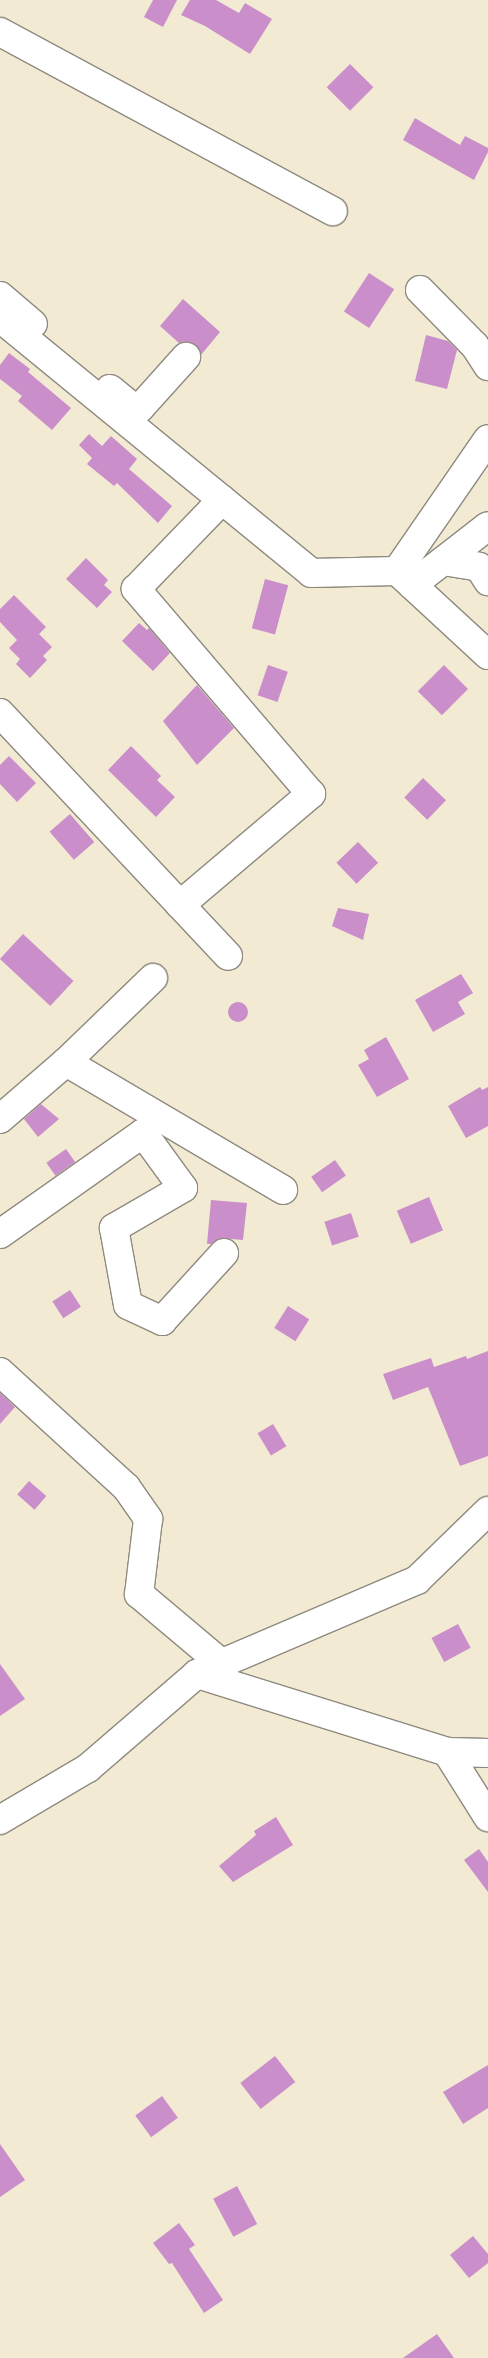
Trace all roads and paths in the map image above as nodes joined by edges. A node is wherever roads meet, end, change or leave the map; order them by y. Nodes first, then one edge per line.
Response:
1 (0, 32) edge
2 (333, 211) dead end
3 (420, 290) dead end
4 (0, 296) edge
5 (0, 318) edge
6 (186, 357) dead end
7 (488, 366) edge
8 (488, 439) edge
9 (222, 500) junction
10 (488, 526) edge
11 (443, 561) junction
12 (405, 578) junction
13 (488, 582) edge
14 (488, 655) edge
15 (0, 713) edge
16 (180, 905) junction
17 (228, 956) dead end
18 (153, 978) dead end
19 (66, 1062) junction
20 (0, 1119) edge
21 (283, 1190) dead end
22 (0, 1234) edge
23 (224, 1253) dead end
24 (0, 1372) edge
25 (488, 1511) edge
26 (222, 1664) junction
27 (197, 1674) junction
28 (447, 1752) junction
29 (488, 1753) edge
30 (488, 1818) edge
31 (0, 1820) edge

1 - 2 street
3 - 7 street
4 - 6 street
5 - 9 street
8 - 12 street
9 - 12 street
9 - 16 street
10 - 11 street
11 - 12 street
11 - 13 street
12 - 14 street
15 - 16 street
16 - 17 street
18 - 19 street
19 - 20 street
19 - 21 street
22 - 23 street
24 - 26 street
25 - 26 street
26 - 27 street
27 - 28 street
27 - 31 street
28 - 29 street
28 - 30 street

